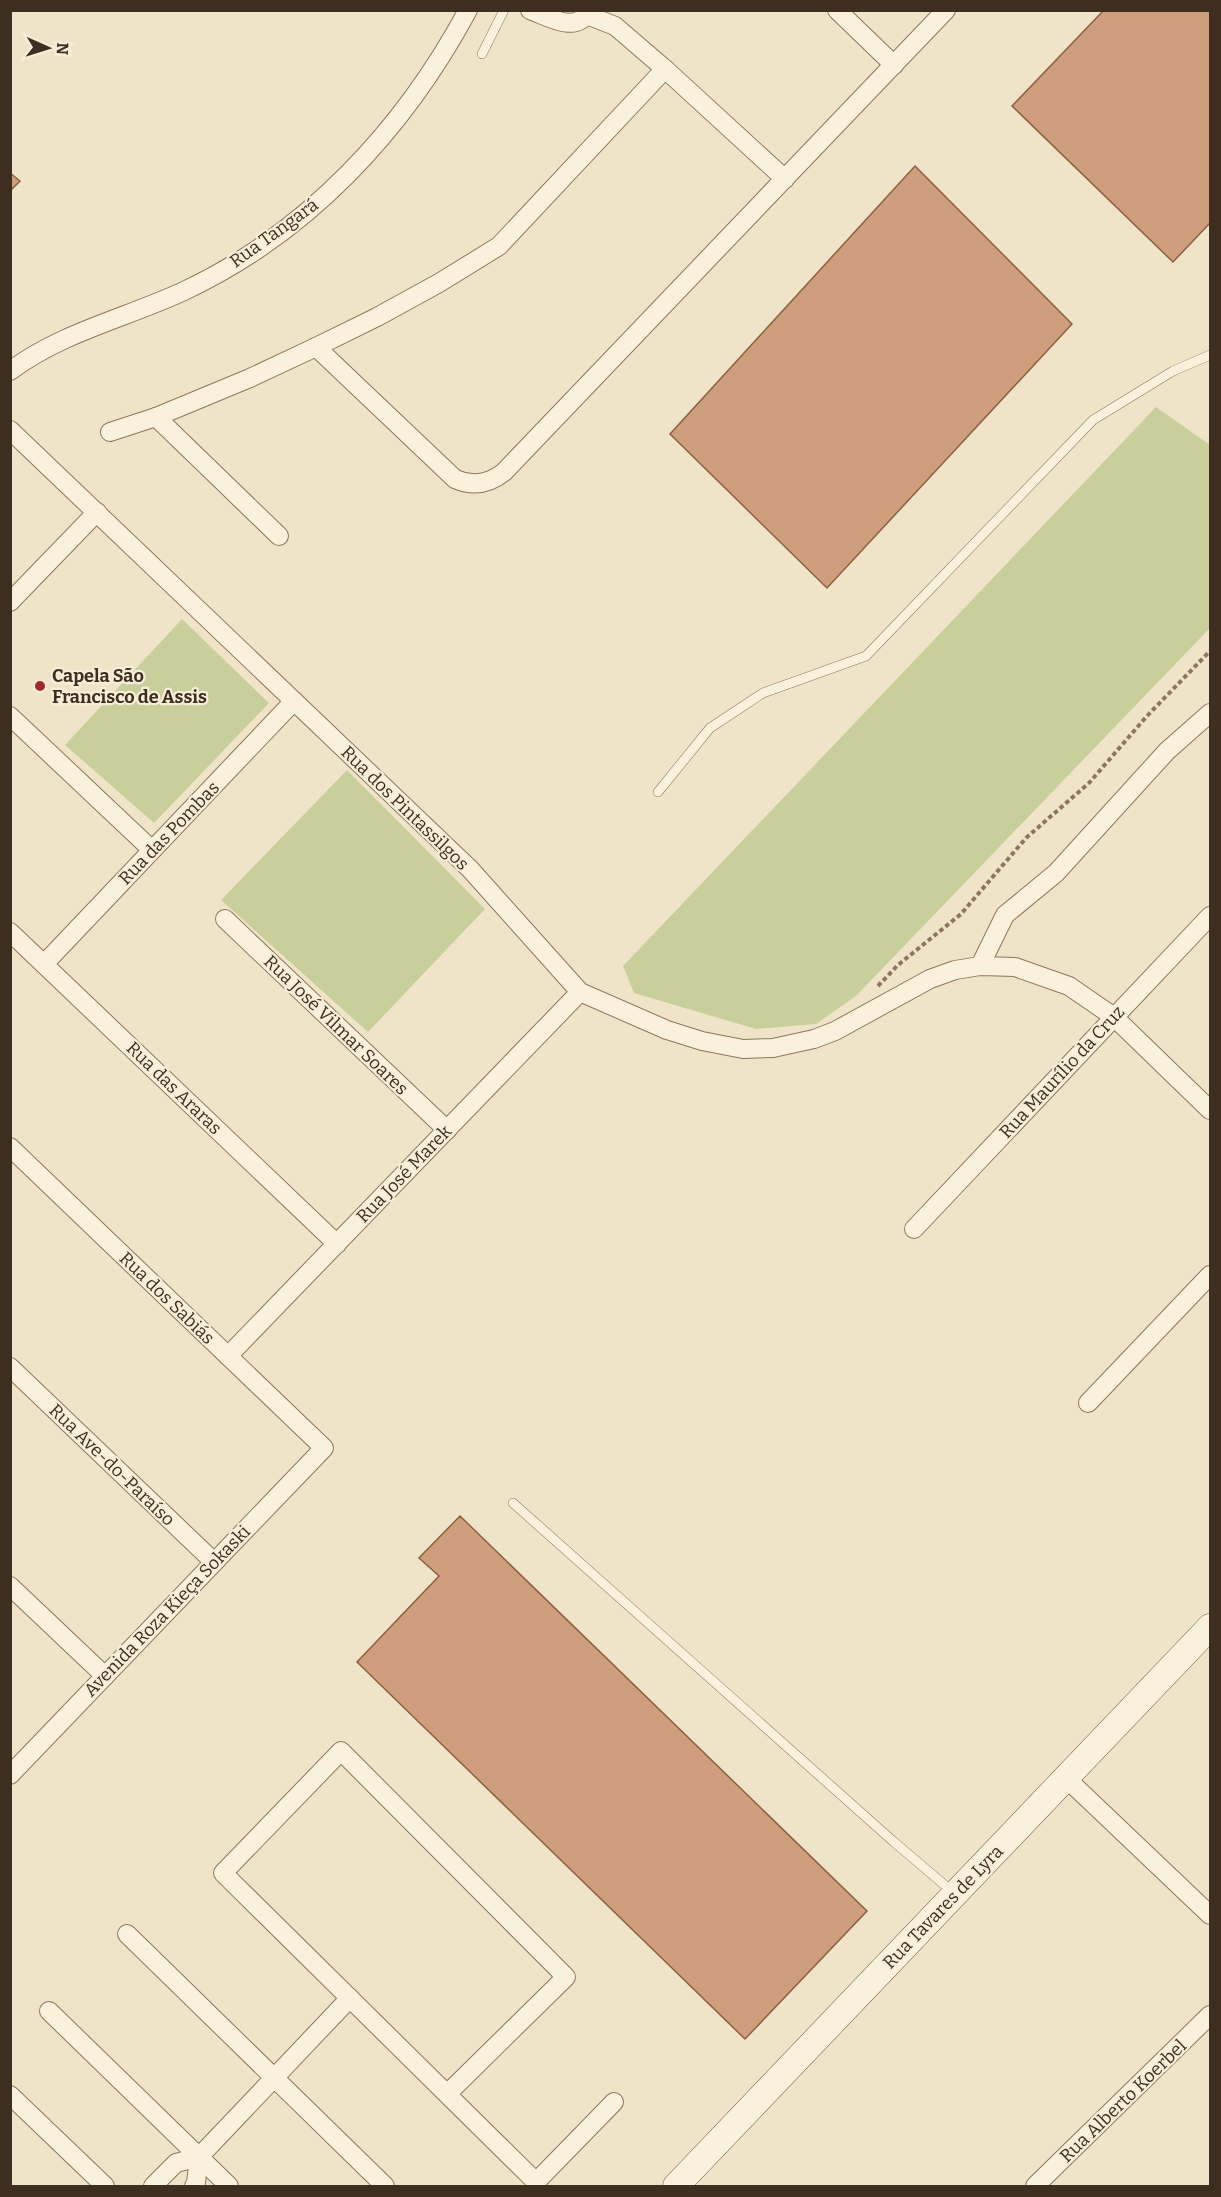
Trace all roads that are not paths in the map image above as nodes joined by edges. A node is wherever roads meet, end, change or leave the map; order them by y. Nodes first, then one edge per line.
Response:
1 (468, 10) edge
2 (504, 10) edge
3 (530, 10) edge
4 (837, 10) edge
5 (946, 10) edge
6 (587, 12) edge
7 (482, 54) dead end
8 (894, 65) junction
9 (665, 69) junction
10 (785, 178) junction
11 (316, 347) junction
12 (1210, 356) edge
13 (10, 371) edge
14 (156, 417) junction
15 (10, 430) edge
16 (110, 432) dead end
17 (96, 512) junction
18 (279, 536) dead end
19 (10, 602) edge
20 (294, 702) junction
21 (1210, 712) edge
22 (10, 716) edge
23 (658, 792) dead end
24 (152, 850) junction
25 (1210, 916) edge
26 (225, 920) dead end
27 (10, 932) edge
28 (44, 964) junction
29 (980, 966) junction
30 (580, 993) junction
31 (1114, 1017) junction
32 (1210, 1110) edge
33 (447, 1130) junction
34 (10, 1148) edge
35 (914, 1229) dead end
36 (337, 1244) junction
37 (1210, 1275) edge
38 (228, 1356) junction
39 (10, 1367) edge
40 (1088, 1403) dead end
41 (324, 1448) joint
42 (513, 1503) dead end
43 (214, 1562) junction
44 (10, 1586) edge
45 (1210, 1627) edge
46 (105, 1676) junction
47 (10, 1775) edge
48 (1066, 1778) junction
49 (956, 1894) junction
50 (1210, 1916) edge
51 (127, 1934) dead end
52 (350, 1998) junction
53 (49, 2011) dead end
54 (1210, 2015) edge
55 (274, 2078) junction
56 (447, 2094) junction
57 (10, 2095) edge
58 (614, 2102) dead end
59 (199, 2157) junction
60 (105, 2187) edge
61 (153, 2187) edge
62 (194, 2187) edge
63 (229, 2187) edge
64 (385, 2187) edge
65 (676, 2187) edge
66 (1035, 2187) edge

1 - 13 street, Rua Tangará
2 - 7 lane
3 - 6 street
4 - 8 street
5 - 8 street
6 - 9 street
8 - 10 street
9 - 10 street
9 - 11 street
10 - 11 street
11 - 14 street
12 - 23 lane
14 - 16 street
14 - 18 street
15 - 17 street, Rua dos Pintassilgos
17 - 19 street
17 - 20 street, Rua dos Pintassilgos
20 - 24 street, Rua das Pombas
20 - 30 street, Rua dos Pintassilgos
21 - 29 street
22 - 24 street
24 - 28 street, Rua das Pombas
25 - 31 street, Rua Maurílio da Cruz
26 - 33 street, Rua José Vilmar Soares
27 - 28 street, Rua das Araras
28 - 36 street, Rua das Araras
29 - 30 street, Rua dos Pintassilgos
29 - 31 street, Rua dos Pintassilgos
30 - 33 street, Rua José Marek
31 - 32 street, Rua dos Pintassilgos
31 - 35 street, Rua Maurílio da Cruz
33 - 36 street, Rua José Marek
34 - 38 street, Rua dos Sabiás
36 - 38 street, Rua José Marek
37 - 40 street
38 - 41 street, Rua dos Sabiás
39 - 43 street, Rua Ave-do-Paraíso
41 - 43 street, Avenida Roza Kieça Sokaski
42 - 49 lane
43 - 46 street, Avenida Roza Kieça Sokaski
44 - 46 street
45 - 48 main road, Rua Tavares de Lyra
46 - 47 street, Avenida Roza Kieça Sokaski
48 - 49 main road, Rua Tavares de Lyra
48 - 50 street
49 - 65 main road, Rua Tavares de Lyra
51 - 55 street
52 - 55 street
52 - 56 street
52 - 56 street
53 - 59 street
54 - 66 street, Rua Alberto Koerbel
55 - 59 street
55 - 64 street
56 - 58 street
57 - 60 street
59 - 61 street
59 - 62 street
59 - 63 street

